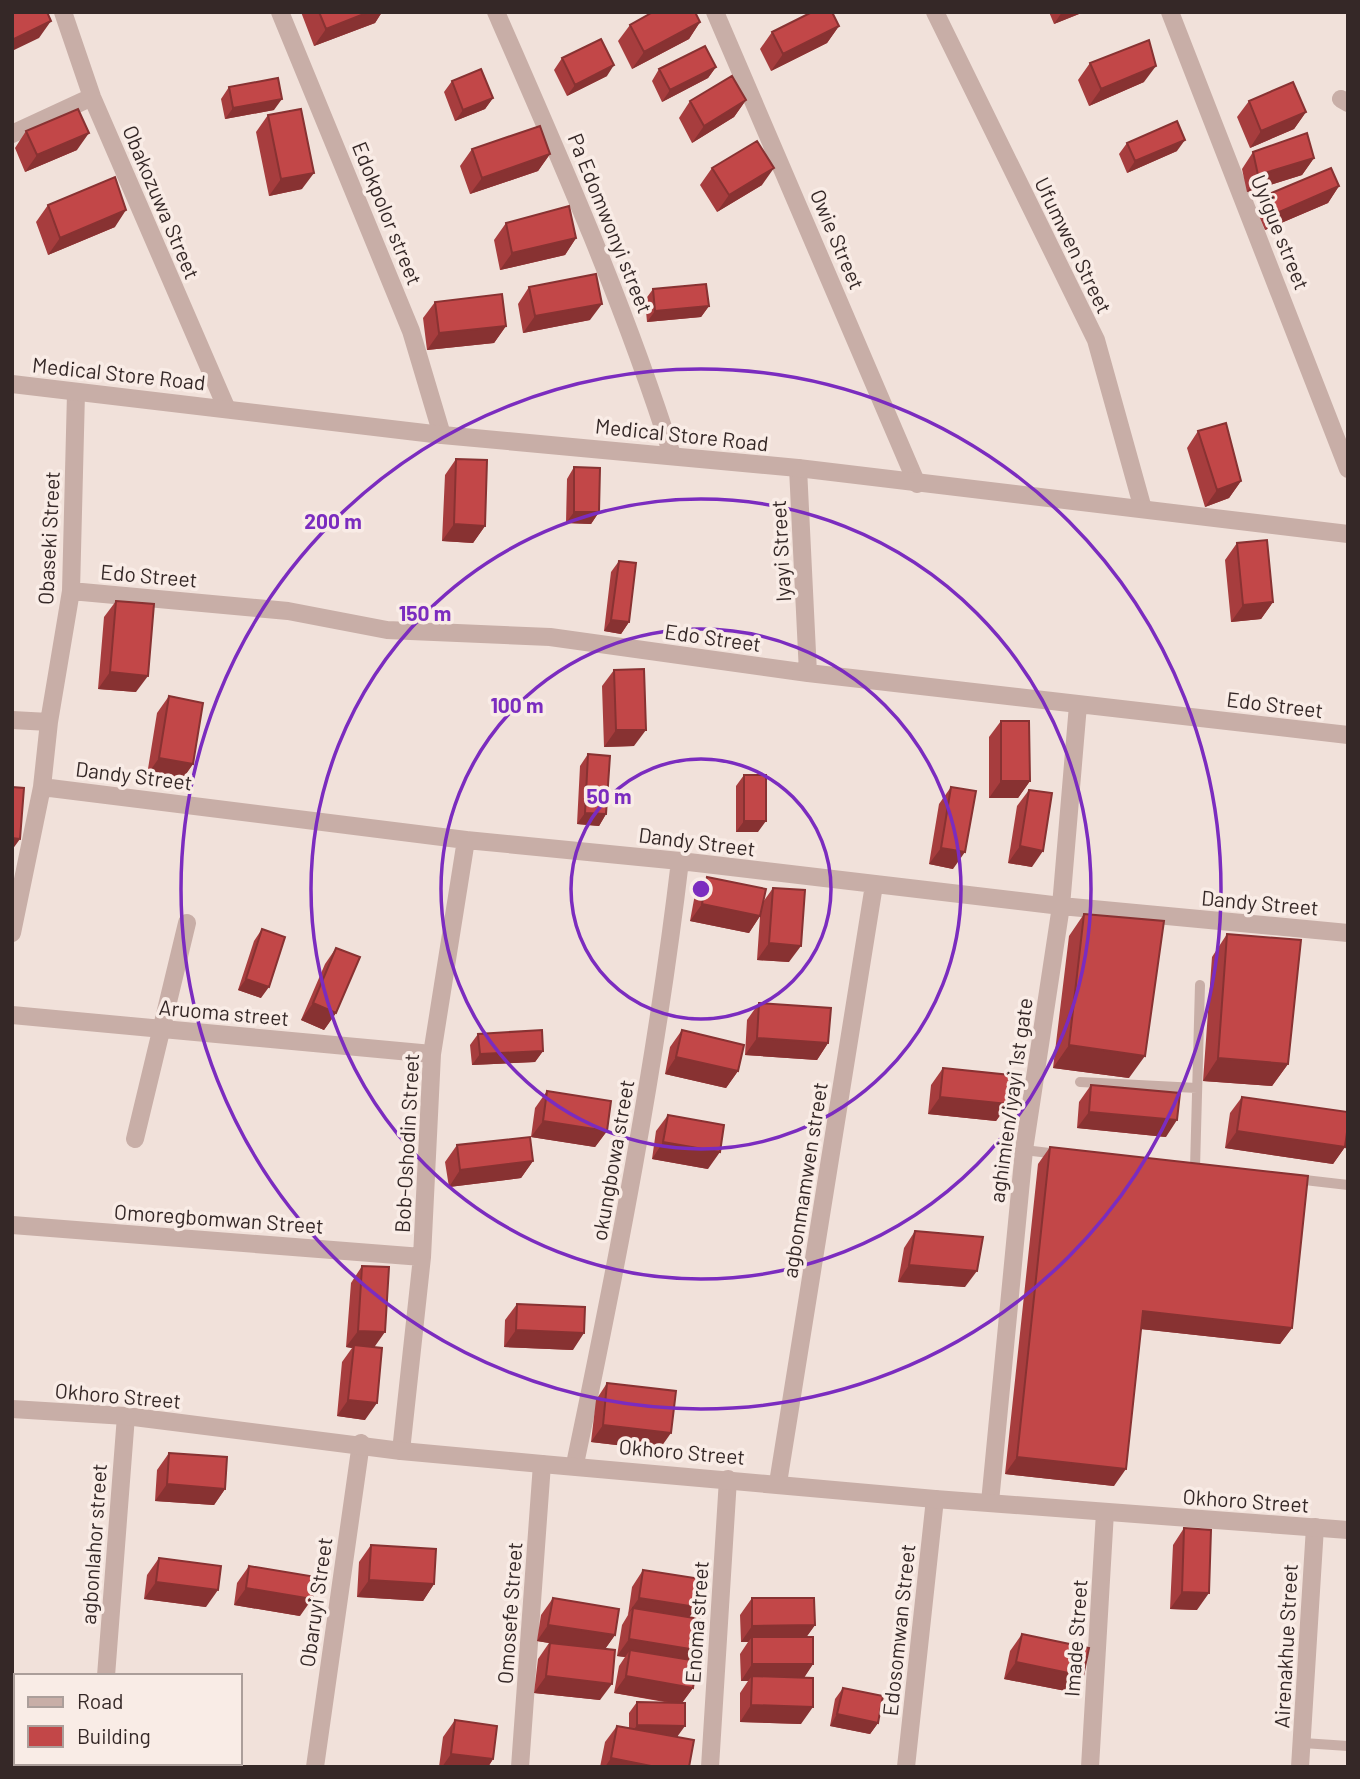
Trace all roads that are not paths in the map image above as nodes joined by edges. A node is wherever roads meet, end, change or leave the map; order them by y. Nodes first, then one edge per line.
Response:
1 (63, 12) edge
2 (280, 12) edge
3 (496, 12) edge
4 (715, 12) edge
5 (935, 12) edge
6 (1170, 12) edge
7 (92, 97) junction
8 (12, 134) edge
9 (12, 384) edge
10 (76, 393) junction
11 (226, 407) junction
12 (442, 435) junction
13 (672, 455) junction
14 (799, 468) junction
15 (1348, 470) edge
16 (917, 484) junction
17 (1143, 509) junction
18 (1348, 534) edge
19 (72, 591) junction
20 (808, 673) junction
21 (1078, 705) junction
22 (12, 720) edge
23 (49, 722) junction
24 (1348, 735) edge
25 (42, 787) junction
26 (466, 840) junction
27 (680, 861) junction
28 (18, 880) edge
29 (874, 885) junction
30 (1061, 906) junction
31 (187, 923) dead end
32 (12, 933) edge
33 (1348, 933) edge
34 (1200, 985) dead end
35 (12, 1015) edge
36 (161, 1029) junction
37 (432, 1054) junction
38 (1080, 1082) dead end
39 (1197, 1088) junction
40 (135, 1139) dead end
41 (1024, 1150) junction
42 (1063, 1154) edge
43 (1182, 1166) edge
44 (1195, 1168) junction
45 (1209, 1169) edge
46 (1278, 1177) edge
47 (1348, 1185) edge
48 (12, 1224) edge
49 (422, 1257) junction
50 (12, 1409) edge
51 (126, 1416) junction
52 (361, 1443) junction
53 (401, 1451) junction
54 (542, 1464) junction
55 (575, 1464) junction
56 (728, 1479) junction
57 (778, 1483) junction
58 (935, 1499) junction
59 (990, 1502) junction
60 (1105, 1512) junction
61 (1315, 1527) junction
62 (1348, 1531) edge
63 (106, 1674) edge
64 (1303, 1743) junction
65 (1348, 1746) edge
66 (315, 1767) edge
67 (520, 1767) edge
68 (710, 1767) edge
69 (906, 1767) edge
70 (1090, 1767) edge
71 (1300, 1767) edge

1 - 7 street, Obakozuwa Street
2 - 12 street, Edokpolor street
3 - 13 street, Pa Edomwonyi street
4 - 16 street, Owie Street
5 - 17 street, Ufumwen Street
6 - 15 street, Uyigue street
7 - 8 street
7 - 11 street, Obakozuwa Street
9 - 10 street, Medical Store Road
10 - 11 street, Medical Store Road
10 - 19 street, Obaseki Street
11 - 12 street, Medical Store Road
12 - 13 street, Medical Store Road
13 - 14 street, Medical Store Road
14 - 16 street, Medical Store Road
14 - 20 street, Iyayi Street
16 - 17 street, Medical Store Road
17 - 18 street, Medical Store Road
19 - 20 street, Edo Street
19 - 23 street, Obaseki Street
20 - 21 street, Edo Street
21 - 24 street, Edo Street
21 - 30 street, aghimien/iyayi 1st gate
22 - 23 street
23 - 25 street, Obaseki Street
25 - 26 street, Dandy Street
25 - 28 street, Obaseki Street
26 - 27 street, Dandy Street
26 - 37 street, Bob-Oshodin Street
27 - 29 street, Dandy Street
27 - 55 street, okungbowa street
28 - 32 street, Obaseki Street
29 - 30 street, Dandy Street
29 - 57 street, agbonmamwen street
30 - 33 street, Dandy Street
30 - 41 street, aghimien/iyayi 1st gate
31 - 36 street
34 - 39 lane
35 - 36 street, Aruoma street
36 - 37 street, Aruoma street
36 - 40 street
37 - 49 street, Bob-Oshodin Street
38 - 39 lane
39 - 44 lane
41 - 42 lane
41 - 59 street, aghimien/iyayi 1st gate
43 - 44 lane
44 - 45 lane
46 - 47 lane
48 - 49 street, Omoregbomwan Street
49 - 53 street, Bob-Oshodin Street
50 - 51 street, Okhoro Street
51 - 52 street, Okhoro Street
51 - 63 street, agbonlahor street
52 - 53 street, Okhoro Street
52 - 66 street, Obaruyi Street
53 - 54 street, Okhoro Street
54 - 55 street, Okhoro Street
54 - 67 street, Omosefe Street
55 - 56 street, Okhoro Street
56 - 57 street, Okhoro Street
56 - 68 street, Enoma street
57 - 58 street, Okhoro Street
58 - 59 street, Okhoro Street
58 - 69 street, Edosomwan Street
59 - 60 street, Okhoro Street
60 - 61 street, Okhoro Street
60 - 70 street, Imade Street
61 - 62 street, Okhoro Street
61 - 64 street, Airenakhue Street
64 - 65 lane
64 - 71 street, Airenakhue Street

